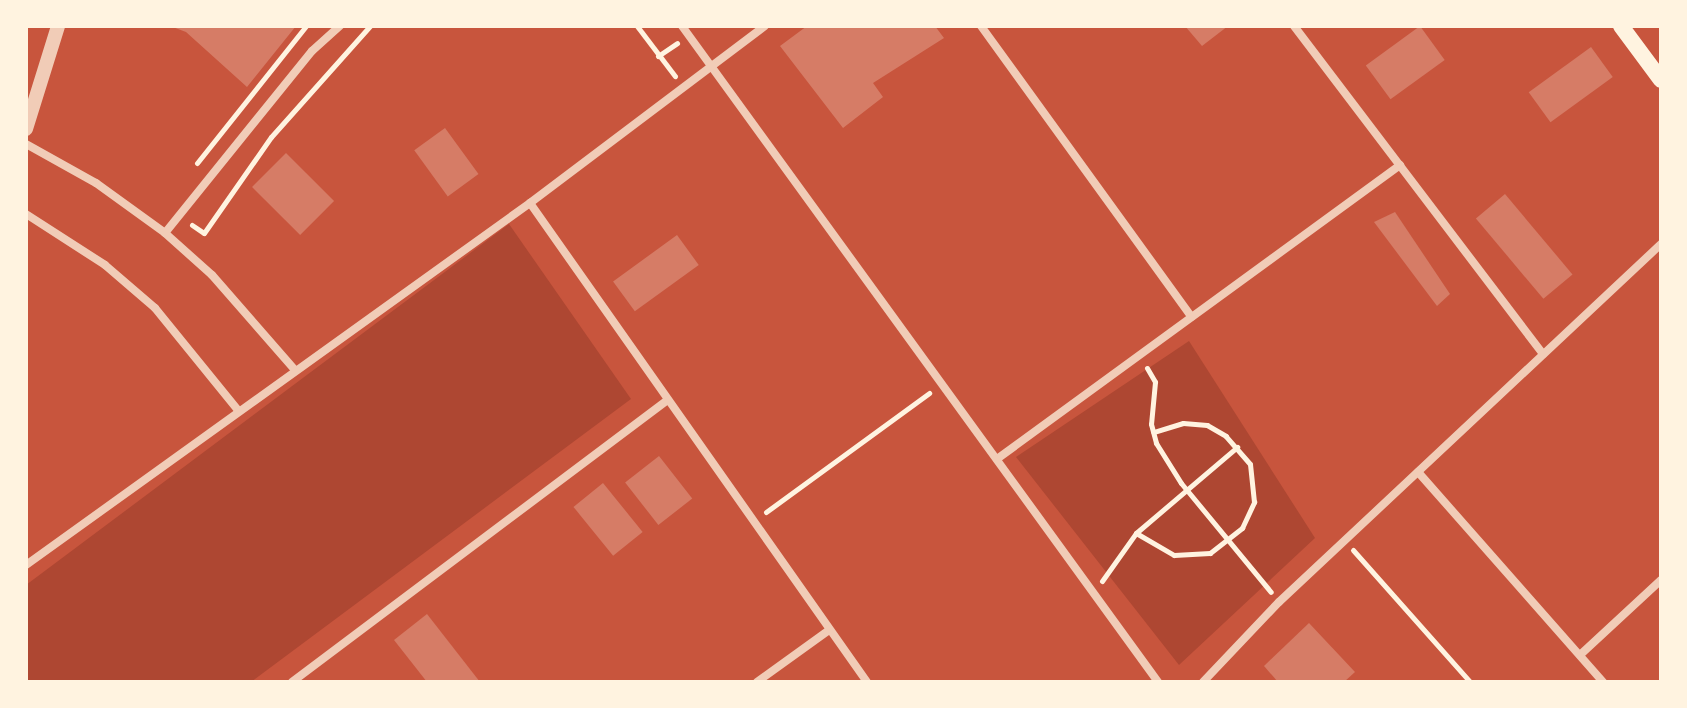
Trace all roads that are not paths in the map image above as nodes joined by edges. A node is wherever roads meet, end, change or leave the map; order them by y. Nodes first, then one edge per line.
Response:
1 (58, 26) edge
2 (340, 26) edge
3 (682, 26) edge
4 (765, 26) edge
5 (981, 26) edge
6 (1294, 26) edge
7 (1621, 26) edge
8 (713, 67) junction
9 (1661, 80) edge
10 (26, 129) edge
11 (26, 144) edge
12 (1400, 165) junction
13 (530, 203) junction
14 (26, 214) edge
15 (165, 233) junction
16 (1661, 244) edge
17 (1192, 317) junction
18 (1543, 354) junction
19 (295, 370) junction
20 (666, 401) junction
21 (238, 410) junction
22 (997, 459) junction
23 (1418, 472) junction
24 (26, 565) edge
25 (1661, 580) edge
26 (829, 630) junction
27 (1580, 655) junction
28 (292, 682) edge
29 (757, 682) edge
30 (867, 682) edge
31 (1158, 682) edge
32 (1203, 682) edge
33 (1603, 682) edge

1 - 10 street
2 - 15 street
3 - 8 street
4 - 8 street
5 - 17 street
6 - 12 street
7 - 9 main road
8 - 13 street
8 - 22 street
11 - 15 street
12 - 17 street
12 - 18 street
13 - 19 street
13 - 20 street
14 - 21 street
15 - 19 street
16 - 18 street
17 - 22 street
18 - 23 street
19 - 21 street
20 - 26 street
20 - 28 street
21 - 24 street
22 - 31 street
23 - 27 street
23 - 32 street
25 - 27 street
26 - 29 street
26 - 30 street
27 - 33 street

